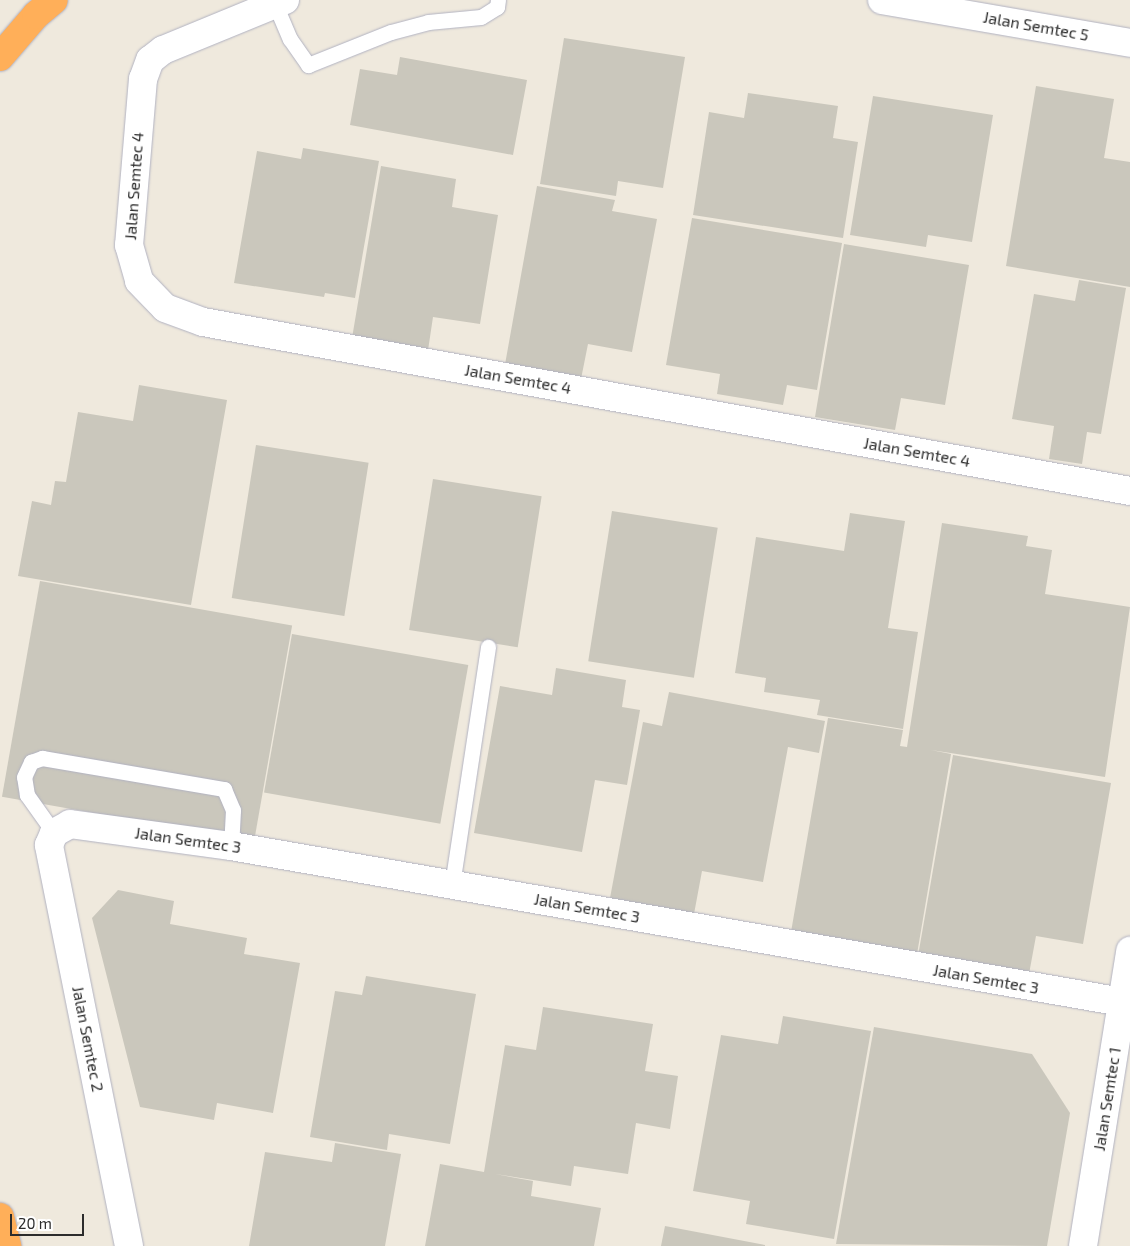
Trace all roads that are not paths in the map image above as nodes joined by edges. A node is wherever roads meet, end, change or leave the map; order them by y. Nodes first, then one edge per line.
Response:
1 (54, 0) edge
2 (498, 0) edge
3 (882, 0) edge
4 (280, 2) edge
5 (1130, 43) edge
6 (0, 57) edge
7 (1130, 491) edge
8 (488, 646) dead end
9 (54, 833) junction
10 (231, 846) junction
11 (452, 885) junction
12 (1130, 951) edge
13 (1122, 1002) junction
14 (0, 1217) edge
15 (7, 1246) edge
16 (129, 1246) edge
17 (1083, 1246) edge

1 - 6 highway
2 - 4 lane
3 - 5 street, Jalan Semtec 5
4 - 7 street, Jalan Semtec 4
8 - 11 lane
9 - 10 street, Jalan Semtec 3
9 - 10 lane
9 - 16 street, Jalan Semtec 2
10 - 11 street, Jalan Semtec 3
11 - 13 street, Jalan Semtec 3
12 - 13 street, Jalan Semtec 1
13 - 17 street, Jalan Semtec 1
14 - 15 highway

